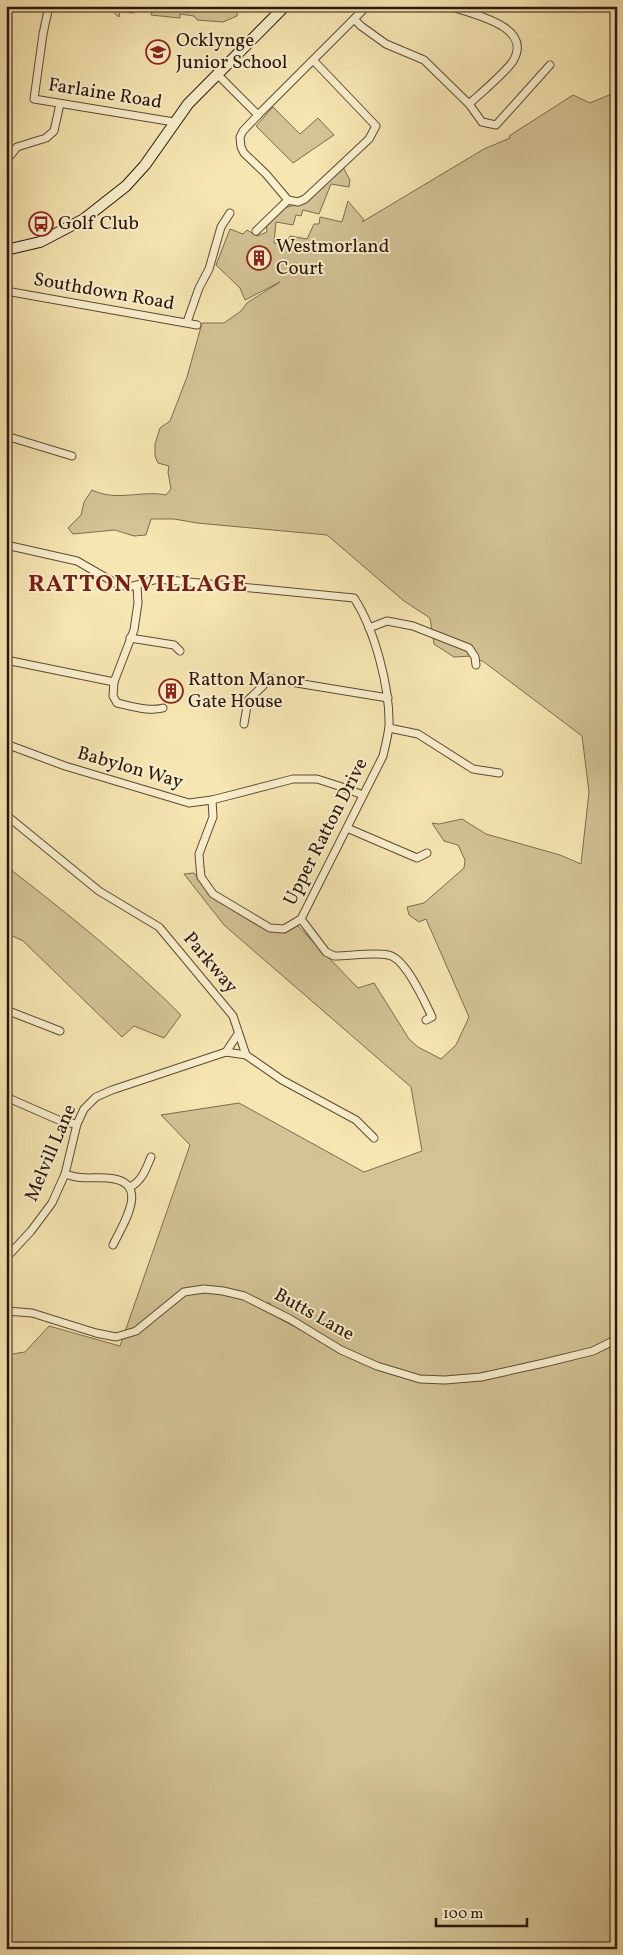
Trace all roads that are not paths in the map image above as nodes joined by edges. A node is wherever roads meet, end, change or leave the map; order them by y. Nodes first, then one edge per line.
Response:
1 (49, 6) edge
2 (285, 6) edge
3 (449, 6) edge
4 (366, 7) edge
5 (354, 19) junction
6 (313, 60) junction
7 (550, 65) dead end
8 (217, 74) junction
9 (60, 104) junction
10 (469, 104) junction
11 (258, 115) junction
12 (174, 122) junction
13 (6, 161) edge
14 (288, 200) junction
15 (230, 213) dead end
16 (256, 231) dead end
17 (6, 250) edge
18 (6, 291) edge
19 (187, 322) junction
20 (197, 325) dead end
21 (6, 436) edge
22 (72, 456) dead end
23 (6, 545) edge
24 (137, 586) junction
25 (369, 628) junction
26 (130, 638) junction
27 (180, 650) dead end
28 (6, 660) edge
29 (476, 665) dead end
30 (114, 682) junction
31 (388, 698) junction
32 (163, 708) dead end
33 (244, 724) dead end
34 (389, 728) junction
35 (6, 744) edge
36 (499, 773) dead end
37 (363, 795) junction
38 (212, 800) junction
39 (6, 816) edge
40 (347, 828) junction
41 (427, 853) dead end
42 (301, 919) junction
43 (6, 1010) edge
44 (426, 1020) dead end
45 (60, 1031) dead end
46 (238, 1034) junction
47 (226, 1052) junction
48 (246, 1055) junction
49 (6, 1097) edge
50 (77, 1124) junction
51 (374, 1138) dead end
52 (151, 1158) dead end
53 (65, 1174) junction
54 (130, 1188) junction
55 (113, 1245) dead end
56 (6, 1258) edge
57 (6, 1311) edge
58 (617, 1339) edge

1 - 9 street, Farlaine Road
2 - 8 street
3 - 10 street
4 - 5 street
5 - 6 street
5 - 10 street
6 - 11 street
6 - 14 street
7 - 10 street
8 - 11 street
8 - 12 street
9 - 12 street, Farlaine Road
9 - 13 street
11 - 14 street
12 - 17 street
14 - 16 street
15 - 19 street
18 - 19 street, Southdown Road
19 - 20 street, Southdown Road
21 - 22 street
23 - 24 street
24 - 25 street, Upper Ratton Drive
24 - 26 street
25 - 29 street
25 - 31 street, Upper Ratton Drive
26 - 27 street
26 - 30 street
28 - 30 street
30 - 32 street
31 - 33 street
31 - 34 street, Upper Ratton Drive
34 - 36 street
34 - 37 street, Upper Ratton Drive
35 - 38 street, Babylon Way
37 - 38 street, Babylon Way
37 - 40 street, Upper Ratton Drive
38 - 42 street, Upper Ratton Drive
39 - 46 street, Parkway
40 - 41 street
40 - 42 street, Upper Ratton Drive
42 - 44 street
43 - 45 street
46 - 47 street
46 - 48 street, Parkway
47 - 48 street
47 - 50 street, Melvill Lane
48 - 51 street
49 - 50 street
50 - 53 street, Melvill Lane
52 - 54 street
53 - 54 street
53 - 56 street, Melvill Lane
54 - 55 street
57 - 58 street, Butts Lane

